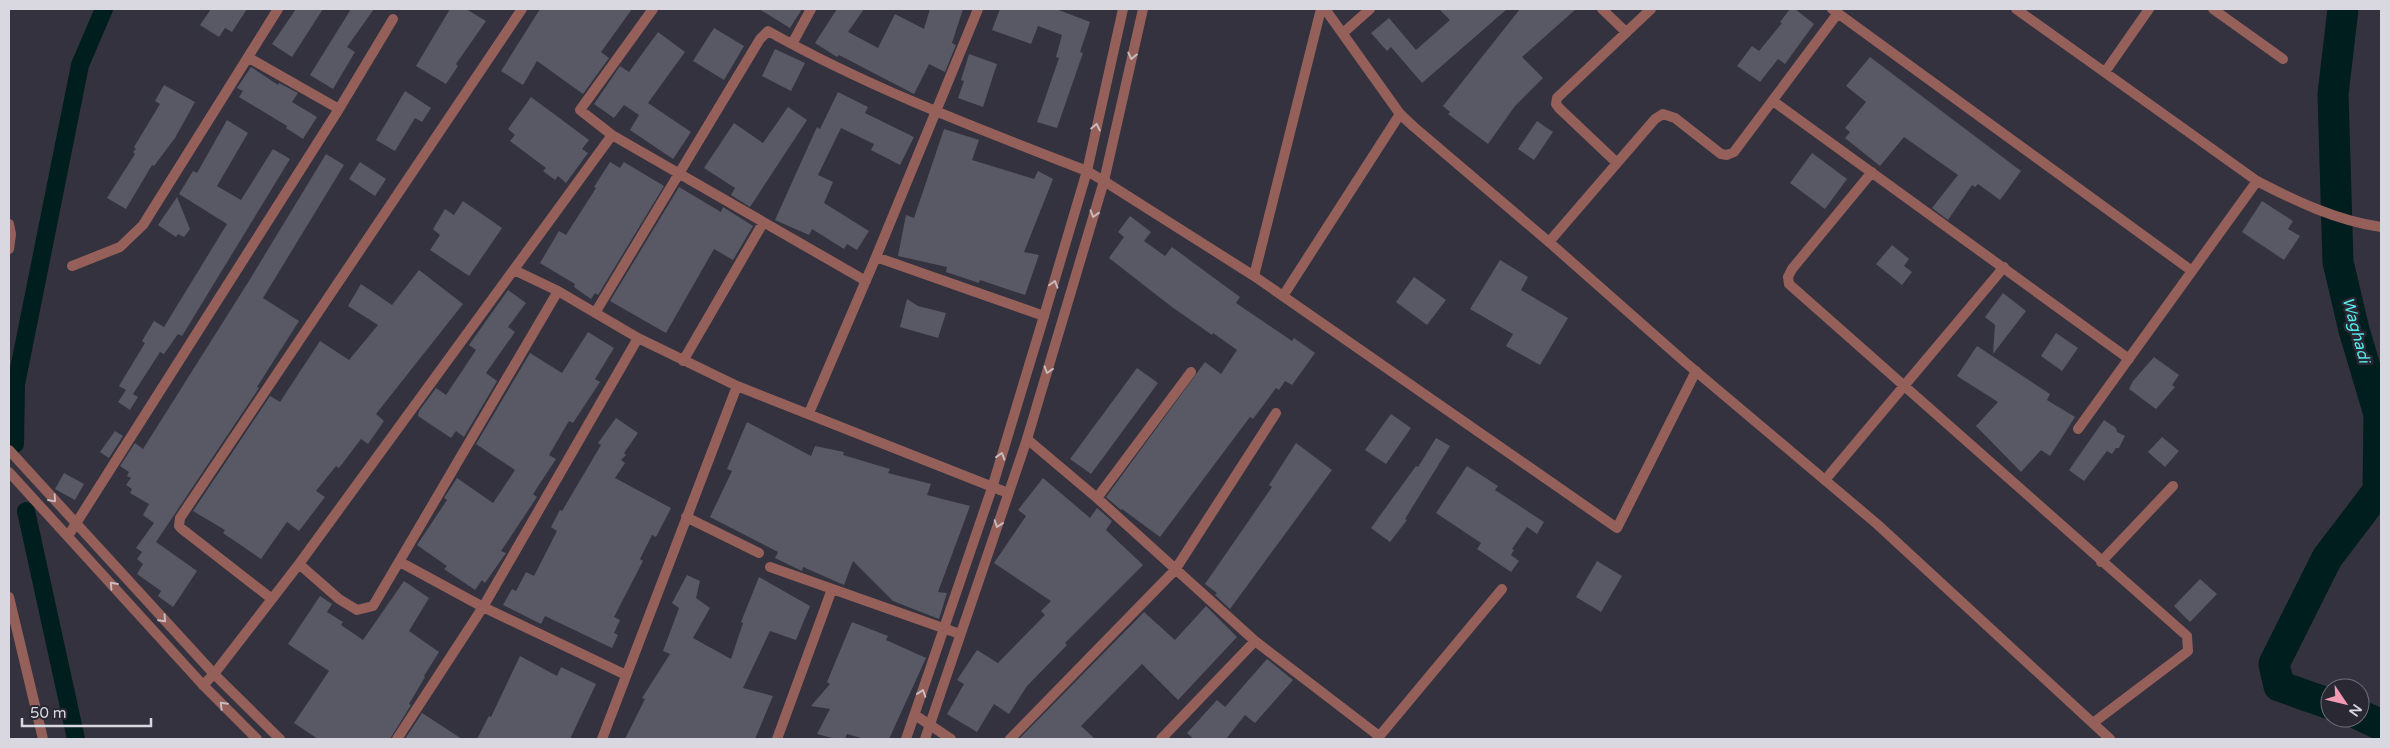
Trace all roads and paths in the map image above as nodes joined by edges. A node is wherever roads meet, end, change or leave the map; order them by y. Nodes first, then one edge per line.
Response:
1 (278, 9) edge
2 (522, 9) edge
3 (653, 9) edge
4 (811, 9) edge
5 (978, 9) edge
6 (1123, 9) edge
7 (1143, 9) edge
8 (1321, 9) edge
9 (1325, 9) edge
10 (1370, 9) edge
11 (1602, 9) edge
12 (1651, 9) edge
13 (2016, 9) edge
14 (2149, 9) edge
15 (2213, 9) edge
16 (1835, 11) edge
17 (393, 20) dead end
18 (1626, 32) junction
19 (1343, 33) junction
20 (792, 44) junction
21 (249, 58) junction
22 (2283, 59) dead end
23 (2105, 72) junction
24 (1773, 101) junction
25 (340, 109) junction
26 (936, 112) junction
27 (1400, 114) junction
28 (612, 135) junction
29 (1617, 163) junction
30 (1087, 171) junction
31 (1872, 172) junction
32 (677, 174) junction
33 (1104, 180) junction
34 (2257, 181) junction
35 (763, 223) junction
36 (9, 224) edge
37 (2381, 226) edge
38 (1549, 242) junction
39 (9, 249) edge
40 (876, 257) junction
41 (72, 266) dead end
42 (2004, 268) junction
43 (514, 270) junction
44 (2192, 271) junction
45 (1254, 276) junction
46 (866, 281) junction
47 (558, 291) junction
48 (1283, 296) junction
49 (595, 314) junction
50 (1044, 316) junction
51 (638, 338) junction
52 (2129, 359) junction
53 (683, 361) junction
54 (1191, 372) dead end
55 (1696, 372) junction
56 (737, 386) junction
57 (1904, 386) junction
58 (809, 413) junction
59 (1276, 413) dead end
60 (2078, 430) dead end
61 (1027, 439) junction
62 (9, 450) edge
63 (9, 472) edge
64 (1825, 480) junction
65 (40, 484) junction
66 (2173, 486) dead end
67 (992, 488) junction
68 (1008, 493) junction
69 (1097, 498) junction
70 (33, 499) junction
71 (686, 517) junction
72 (75, 524) junction
73 (68, 536) junction
74 (759, 553) dead end
75 (400, 562) junction
76 (2101, 562) junction
77 (299, 564) junction
78 (770, 567) dead end
79 (1175, 570) junction
80 (832, 589) junction
81 (1502, 589) dead end
82 (9, 597) edge
83 (272, 599) junction
84 (483, 607) junction
85 (944, 628) junction
86 (960, 634) junction
87 (1255, 641) junction
88 (214, 674) junction
89 (626, 675) junction
90 (203, 684) junction
91 (915, 715) junction
92 (2093, 723) junction
93 (930, 725) junction
94 (1378, 738) edge
95 (42, 739) edge
96 (257, 739) edge
97 (280, 739) edge
98 (398, 739) edge
99 (602, 739) edge
100 (777, 739) edge
101 (906, 739) edge
102 (925, 739) edge
103 (951, 739) edge
104 (1010, 739) edge
105 (1161, 739) edge
106 (2110, 739) edge

1 - 21 street
2 - 83 street
3 - 28 street
4 - 20 street
5 - 26 street
30 -> 6 street
7 -> 33 street
8 - 45 street
9 - 19 street
10 - 19 street
11 - 18 street
12 - 18 street
13 - 23 street
14 - 23 street
15 - 22 street
16 - 24 street
16 - 44 street
17 - 25 street
18 - 29 street
19 - 27 street
20 - 26 street
20 - 32 street
21 - 25 street
21 - 41 street
23 - 34 street
24 - 29 street
24 - 31 street
25 - 72 street
26 - 30 street
26 - 40 street
27 - 38 street
27 - 48 street
28 - 32 street
28 - 43 street
29 - 38 street
30 - 33 street
50 -> 30 street
31 - 42 street
31 - 57 street
32 - 35 street
32 - 49 street
33 - 45 street
33 -> 61 street
34 - 37 street
34 - 44 street
35 - 46 street
35 - 53 street
36 - 39 street
38 - 55 street
40 - 46 street
40 - 50 street
42 - 52 street
42 - 57 street
43 - 47 street
43 - 77 street
44 - 52 street
45 - 48 street
46 - 58 street
47 - 49 street
47 - 75 street
48 - 55 street
49 - 51 street
67 -> 50 street
51 - 53 street
51 - 84 street
52 - 60 street
53 - 56 street
54 - 69 street
55 - 64 street
56 - 58 street
56 - 71 street
57 - 64 street
57 - 76 street
58 - 67 street
59 - 79 street
61 - 68 street
61 - 69 street
62 - 65 street
63 - 70 street
64 - 92 street
65 - 70 street
65 -> 72 street
66 - 76 street
67 - 68 street
67 - 85 street
68 -> 86 street
69 - 79 street
70 - 73 street
71 - 74 street
71 - 89 street
72 - 73 street
72 -> 88 street
90 -> 73 street
75 - 77 street
75 - 84 street
76 - 92 street
77 - 83 street
78 - 80 street
79 - 87 street
79 - 104 street
80 - 85 street
80 - 100 street
81 - 94 street
82 - 95 street
83 - 88 street
84 - 89 street
84 - 98 street
85 - 86 street
91 -> 85 street
86 - 93 street
87 - 94 street
87 - 105 street
88 - 90 street
88 - 97 street
89 - 99 street
96 -> 90 street
91 - 93 street
91 - 101 street
92 - 106 street
93 - 102 street
93 - 103 street

